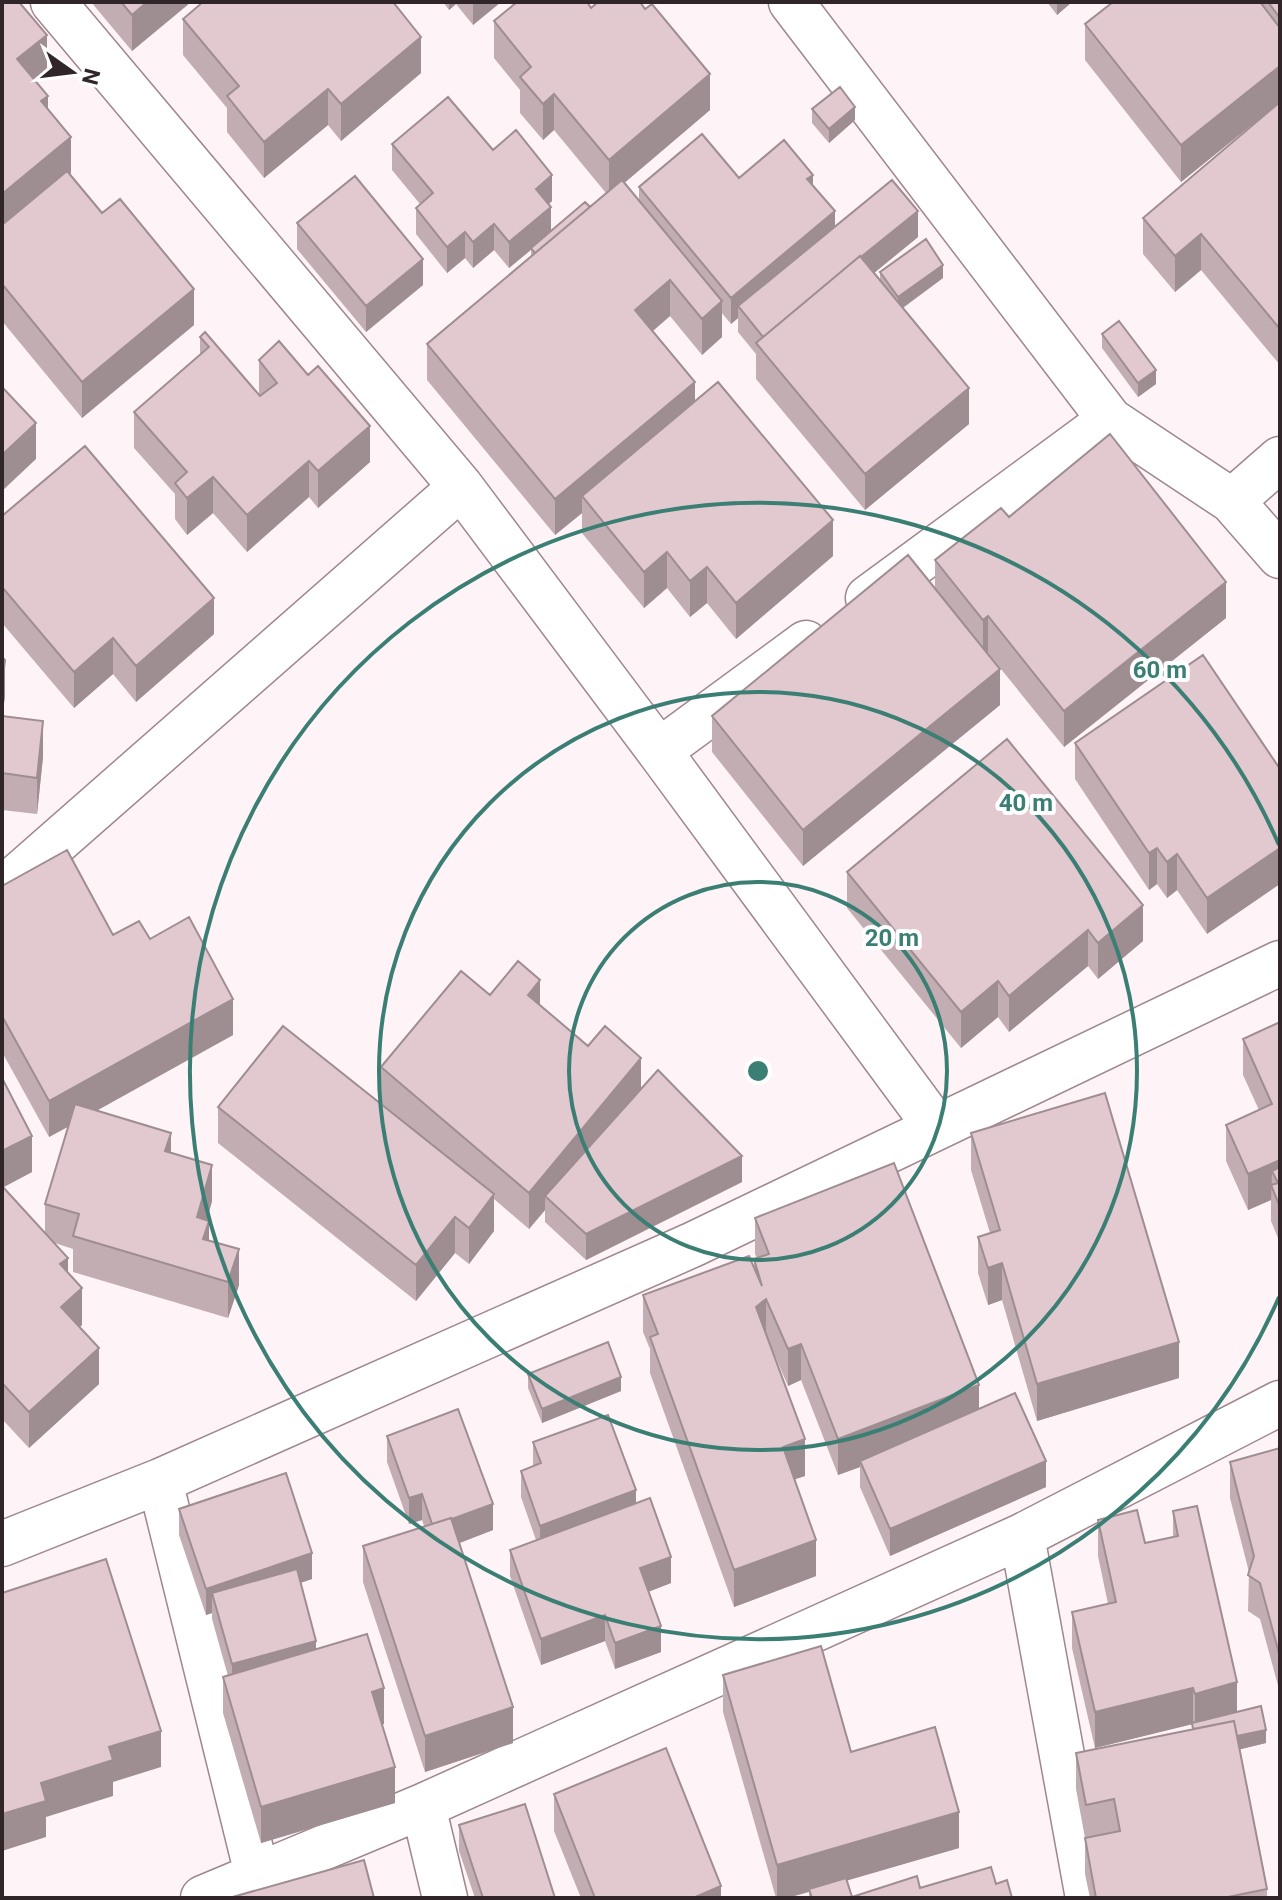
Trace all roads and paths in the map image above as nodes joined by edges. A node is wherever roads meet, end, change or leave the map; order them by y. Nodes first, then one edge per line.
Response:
1 (53, 2) edge
2 (791, 2) edge
3 (1110, 420) junction
4 (1280, 459) edge
5 (461, 487) junction
6 (1232, 501) junction
7 (1280, 556) edge
8 (659, 751) junction
9 (2, 890) edge
10 (1280, 963) edge
11 (936, 1127) junction
12 (1280, 1403) edge
13 (160, 1481) junction
14 (1022, 1536) junction
15 (2, 1544) edge
16 (423, 1806) junction
17 (257, 1874) junction
18 (203, 1898) edge
19 (445, 1898) edge
20 (1088, 1898) edge

1 - 5 street
2 - 3 street
3 - 6 street
3 - 8 street
4 - 6 street
5 - 8 street
5 - 9 street
6 - 7 street
8 - 11 street
10 - 11 street
11 - 13 street
12 - 14 street
13 - 15 street
13 - 17 street
14 - 16 street
14 - 20 street
16 - 17 street
16 - 19 street
17 - 18 street

